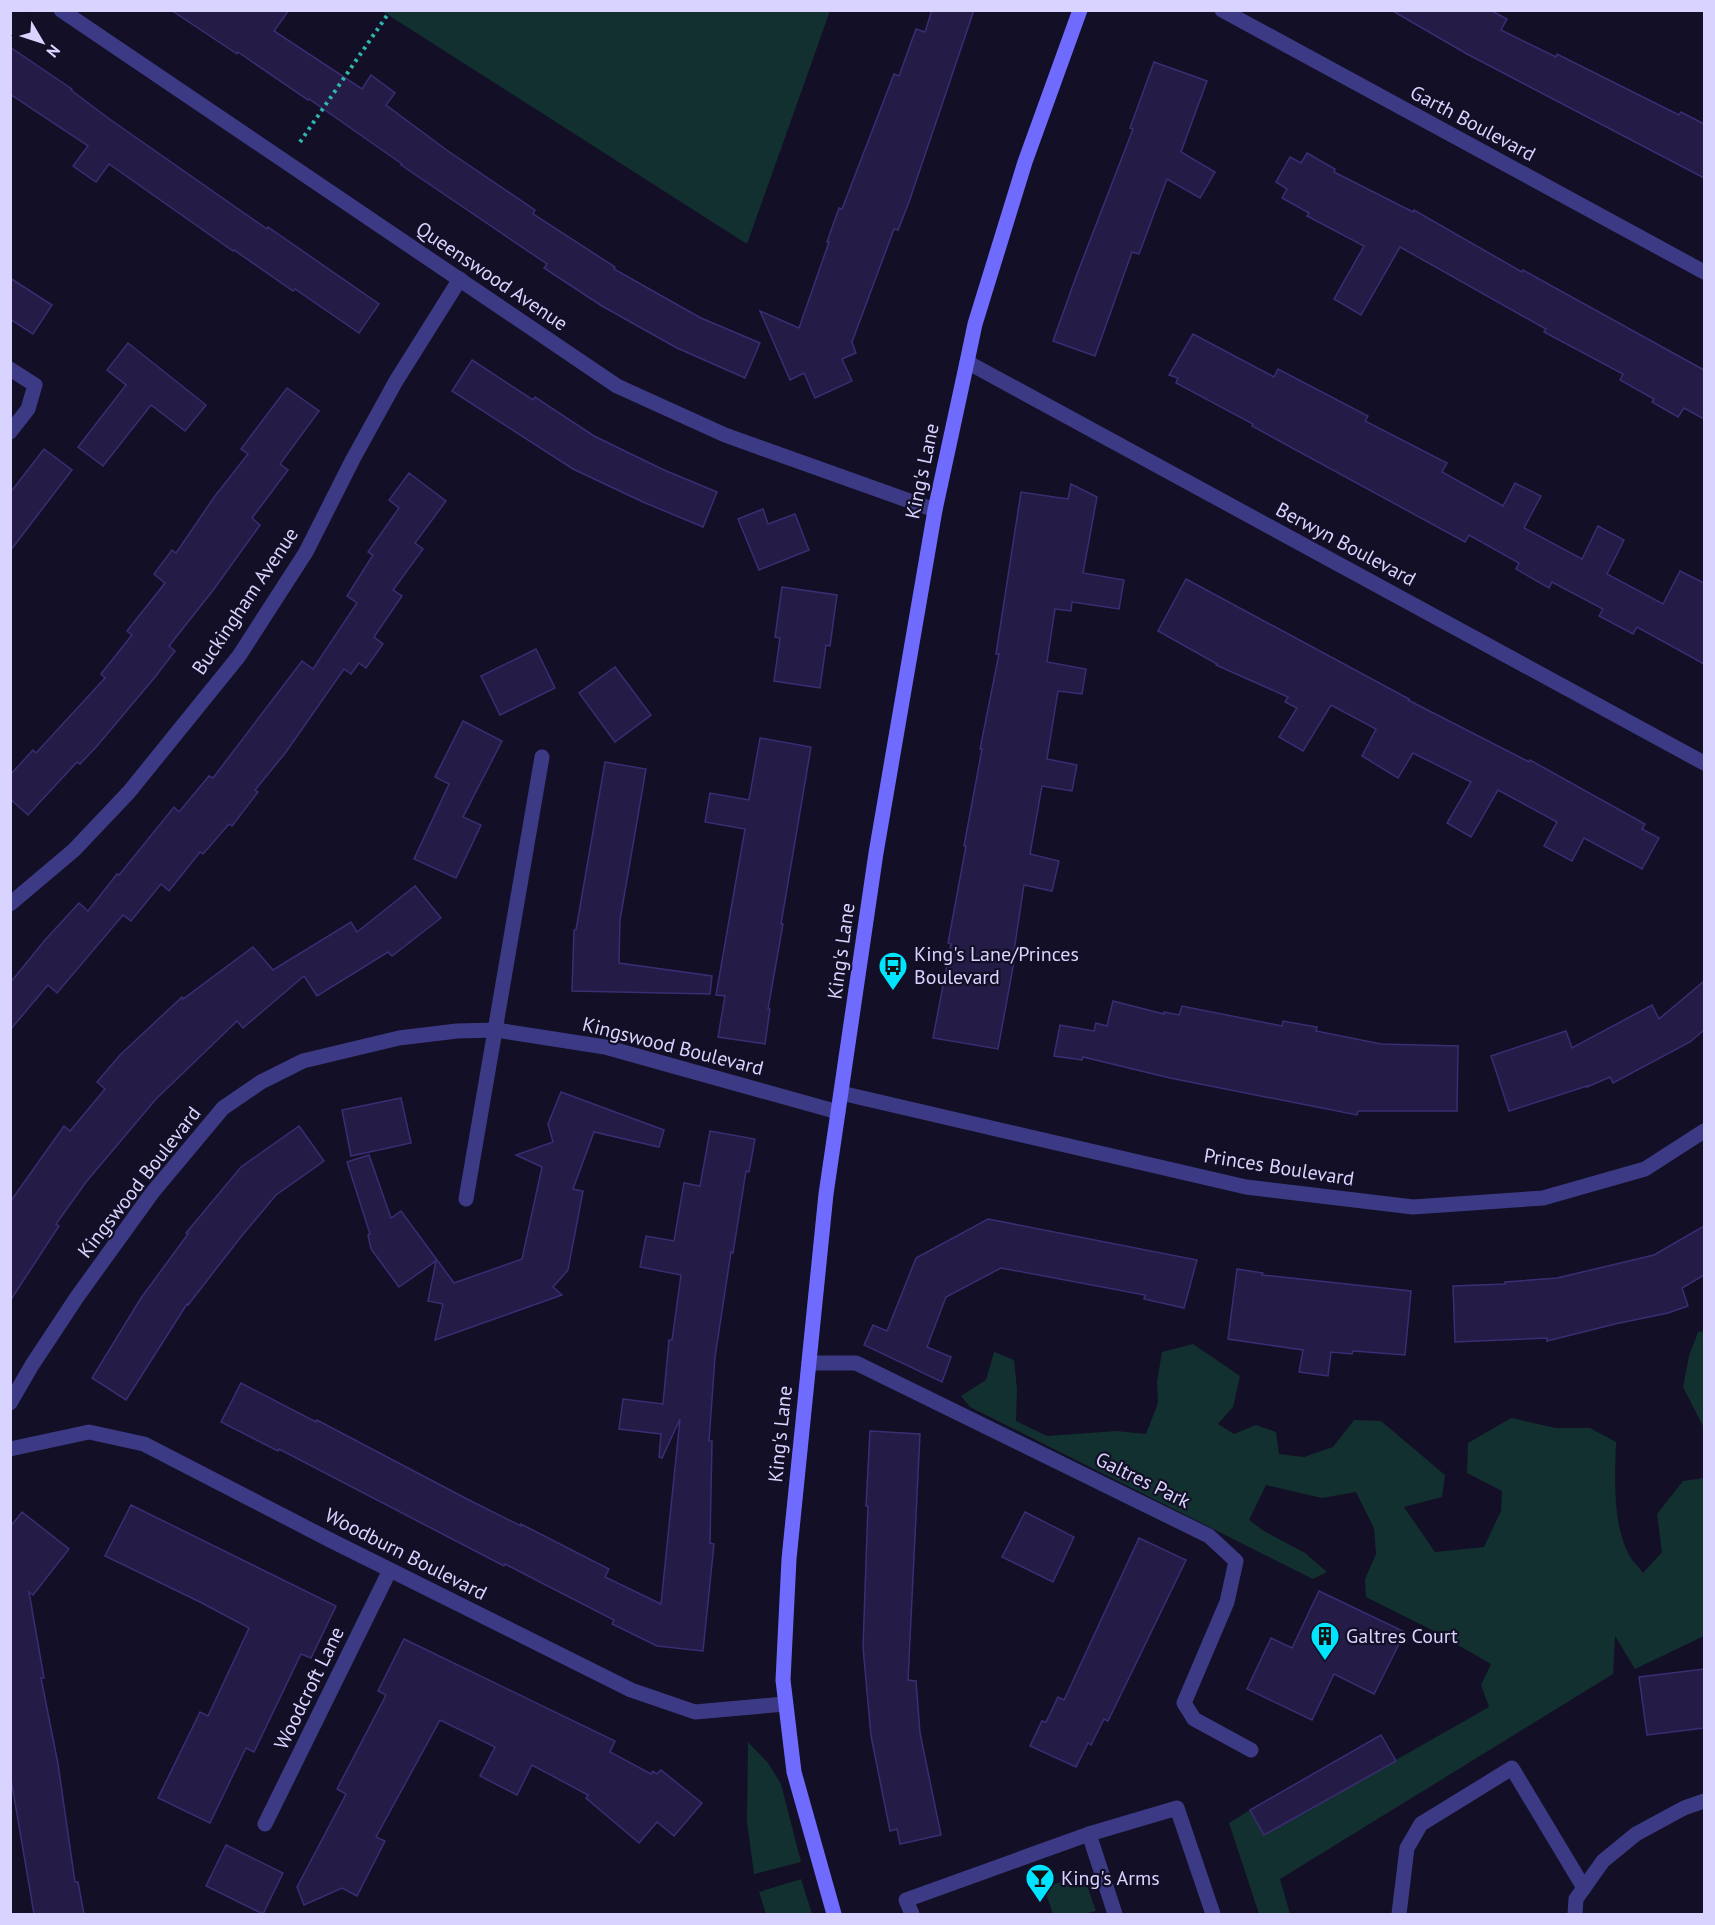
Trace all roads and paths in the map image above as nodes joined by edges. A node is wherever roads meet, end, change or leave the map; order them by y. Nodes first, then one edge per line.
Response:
1 (61, 10) edge
2 (1080, 10) edge
3 (1222, 10) edge
4 (388, 14) dead end
5 (286, 162) junction
6 (1704, 272) edge
7 (460, 279) junction
8 (967, 362) junction
9 (10, 369) edge
10 (10, 432) edge
11 (935, 510) junction
12 (542, 757) dead end
13 (1704, 763) edge
14 (10, 904) edge
15 (496, 1030) junction
16 (841, 1093) junction
17 (838, 1112) junction
18 (1704, 1131) edge
19 (466, 1199) dead end
20 (809, 1363) junction
21 (10, 1403) edge
22 (10, 1449) edge
23 (390, 1570) junction
24 (786, 1704) junction
25 (1251, 1750) dead end
26 (1704, 1801) edge
27 (265, 1824) dead end
28 (1089, 1834) junction
29 (1584, 1888) junction
30 (834, 1914) edge
31 (912, 1914) edge
32 (1115, 1914) edge
33 (1213, 1914) edge
34 (1400, 1914) edge
35 (1575, 1914) edge

1 - 5 street, Queenswood Avenue
2 - 8 street, King's Lane
3 - 6 street, Garth Boulevard
4 - 5 path
5 - 7 street, Queenswood Avenue
7 - 11 street, Queenswood Avenue
7 - 14 street, Buckingham Avenue
8 - 11 street, King's Lane
8 - 13 street, Berwyn Boulevard
9 - 10 street
11 - 16 street, King's Lane
12 - 15 street
15 - 17 street, Kingswood Boulevard
15 - 19 street
15 - 21 street, Kingswood Boulevard
16 - 17 street, King's Lane
16 - 18 street, Princes Boulevard
17 - 20 street, King's Lane
20 - 24 street, King's Lane
20 - 25 street, Galtres Park
22 - 23 street, Woodburn Boulevard
23 - 24 street, Woodburn Boulevard
23 - 27 street, Woodcroft Lane
24 - 30 street, King's Lane
26 - 29 street
28 - 31 street
28 - 32 street
28 - 33 street
29 - 34 street
29 - 35 street

